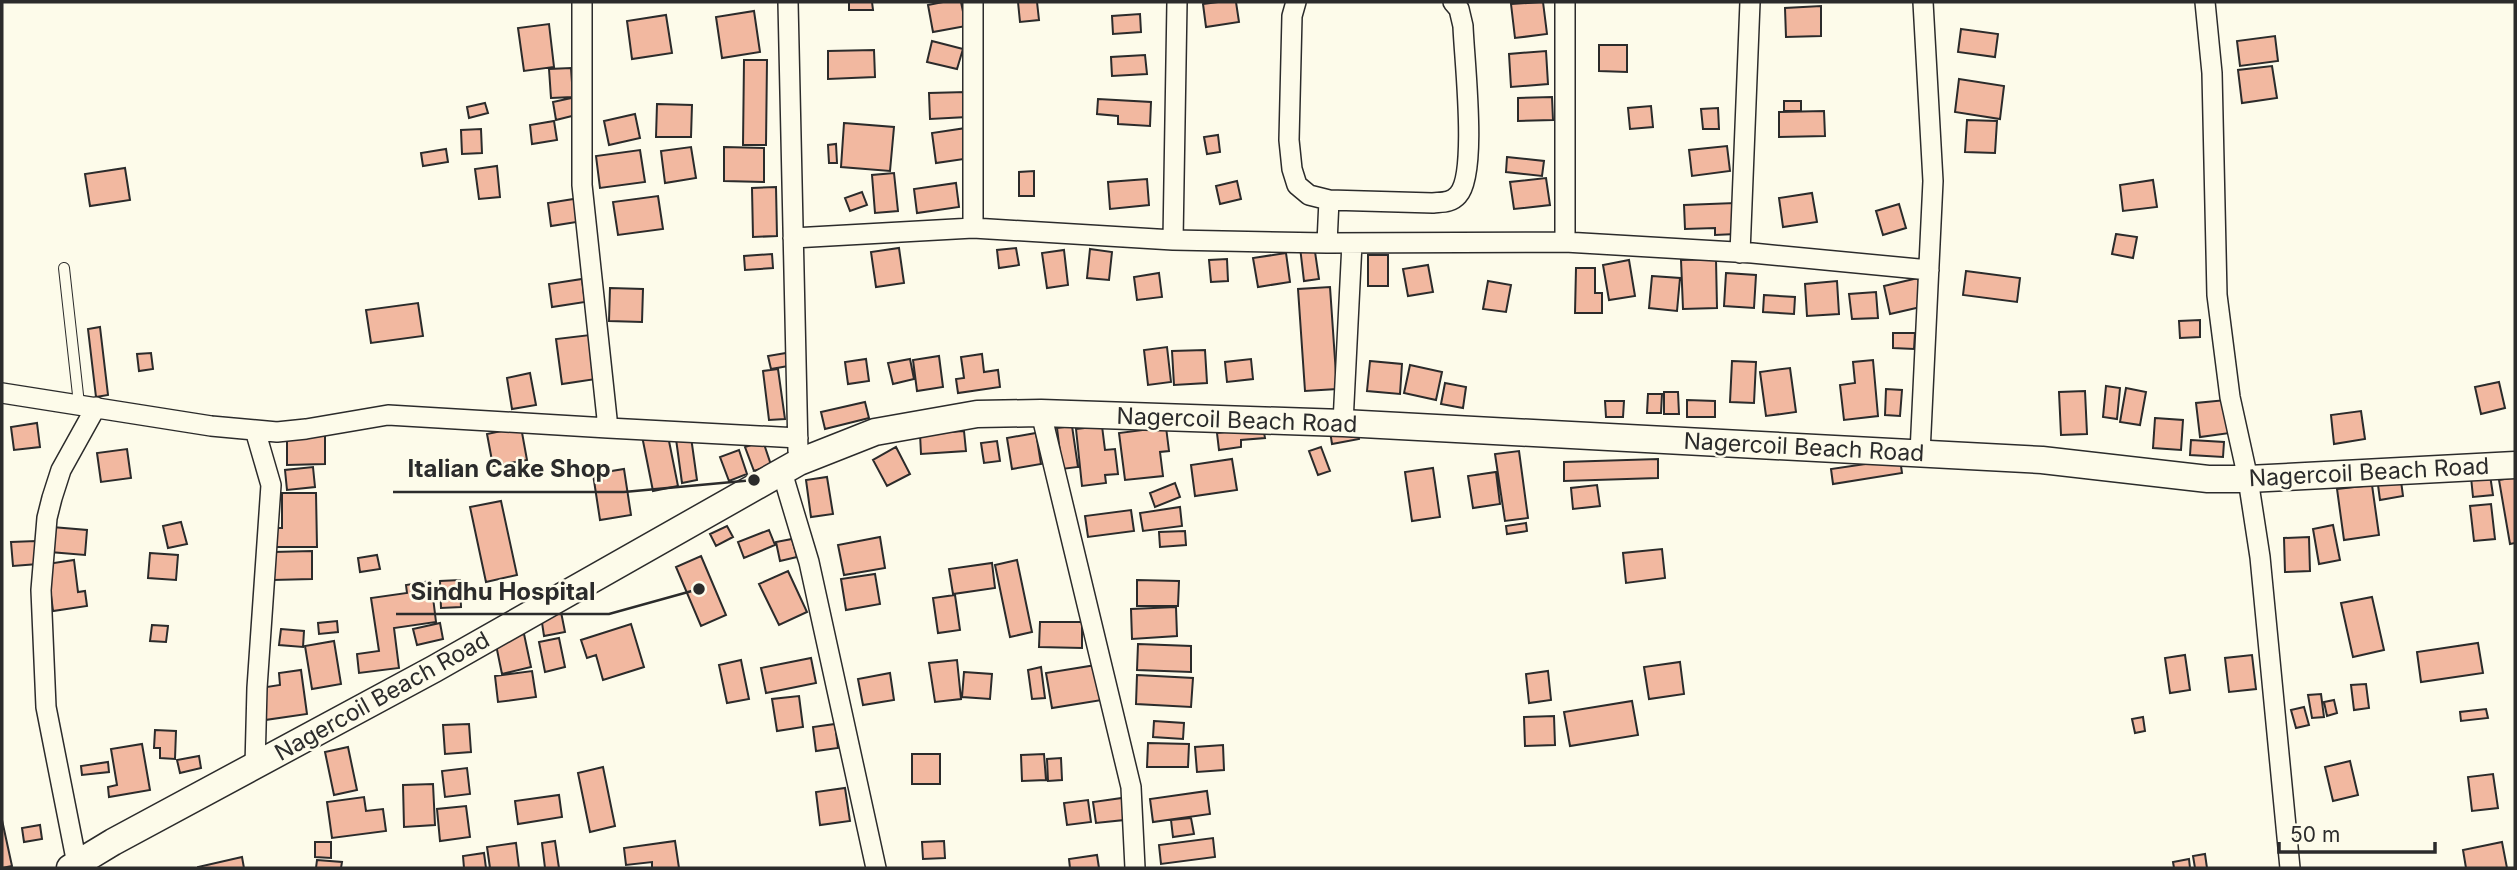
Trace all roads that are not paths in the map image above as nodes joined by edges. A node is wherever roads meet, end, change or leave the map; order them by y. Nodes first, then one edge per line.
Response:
1 (582, 2) edge
2 (788, 2) edge
3 (973, 2) edge
4 (1177, 2) edge
5 (1296, 2) edge
6 (1453, 2) edge
7 (1565, 2) edge
8 (1750, 2) edge
9 (1923, 2) edge
10 (2205, 2) edge
11 (1329, 200) junction
12 (973, 228) junction
13 (793, 238) junction
14 (1173, 240) junction
15 (1565, 242) junction
16 (1327, 243) junction
17 (1352, 243) junction
18 (1740, 253) junction
19 (64, 268) dead end
20 (1929, 270) junction
21 (2, 393) edge
22 (87, 405) junction
23 (1041, 414) junction
24 (1343, 423) junction
25 (608, 428) junction
26 (255, 430) junction
27 (1920, 453) junction
28 (793, 457) junction
29 (2515, 465) edge
30 (2249, 480) junction
31 (255, 766) junction
32 (73, 866) edge
33 (876, 868) edge
34 (1135, 868) edge
35 (2290, 868) edge

1 - 25 street
2 - 13 street
3 - 12 street
4 - 14 street
5 - 11 street
6 - 11 street
7 - 15 street
8 - 18 street
9 - 20 street
10 - 30 street
11 - 16 street
12 - 13 street
12 - 14 street
13 - 28 street
14 - 16 street
15 - 17 street
15 - 18 street
16 - 17 street
17 - 24 street
18 - 20 street
19 - 22 lane
20 - 27 street
21 - 22 street
22 - 26 street
22 - 32 street
23 - 24 main road, Nagercoil Beach Road
23 - 28 main road, Nagercoil Beach Road
23 - 34 street
24 - 27 main road, Nagercoil Beach Road
25 - 26 street
25 - 28 street
26 - 31 street
27 - 30 main road, Nagercoil Beach Road
28 - 31 main road, Nagercoil Beach Road
28 - 33 street
29 - 30 main road, Nagercoil Beach Road
30 - 35 street
31 - 32 main road, Nagercoil Beach Road

